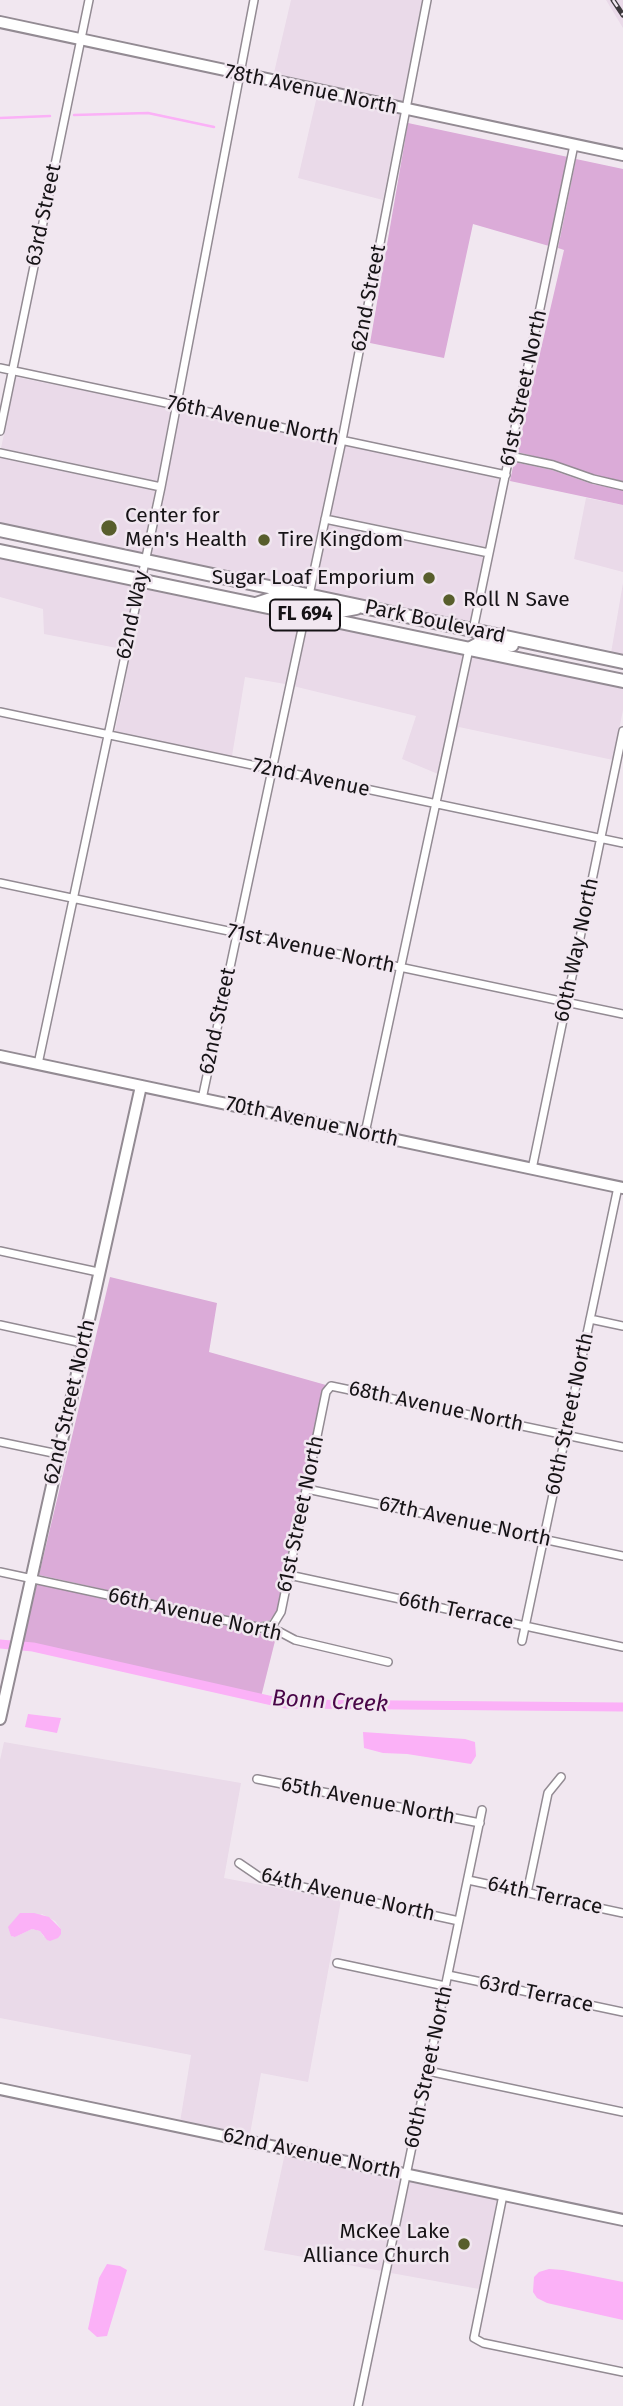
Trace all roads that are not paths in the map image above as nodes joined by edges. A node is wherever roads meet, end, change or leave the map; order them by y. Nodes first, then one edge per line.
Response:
1 (89, 0) edge
2 (254, 0) edge
3 (427, 0) edge
4 (0, 22) edge
5 (80, 40) junction
6 (240, 75) junction
7 (405, 109) junction
8 (575, 145) junction
9 (623, 155) edge
10 (0, 368) edge
11 (12, 371) junction
12 (176, 404) junction
13 (0, 431) edge
14 (342, 440) junction
15 (0, 453) edge
16 (510, 456) junction
17 (506, 475) junction
18 (623, 485) edge
19 (161, 487) junction
20 (325, 519) junction
21 (0, 530) edge
22 (0, 551) edge
23 (489, 553) junction
24 (145, 561) junction
25 (141, 580) junction
26 (309, 595) junction
27 (255, 604) junction
28 (363, 607) junction
29 (305, 615) junction
30 (473, 630) junction
31 (410, 636) junction
32 (525, 641) junction
33 (469, 649) junction
34 (623, 662) edge
35 (623, 668) edge
36 (581, 672) junction
37 (623, 681) edge
38 (0, 712) edge
39 (623, 731) edge
40 (108, 735) junction
41 (271, 769) junction
42 (435, 804) junction
43 (601, 838) junction
44 (623, 843) edge
45 (0, 883) edge
46 (74, 898) junction
47 (237, 933) junction
48 (400, 968) junction
49 (567, 1002) junction
50 (623, 1014) edge
51 (0, 1056) edge
52 (38, 1064) junction
53 (141, 1086) junction
54 (202, 1099) junction
55 (365, 1133) junction
56 (532, 1169) junction
57 (620, 1187) edge
58 (0, 1251) edge
59 (98, 1272) junction
60 (590, 1319) junction
61 (0, 1325) edge
62 (623, 1326) edge
63 (83, 1343) junction
64 (331, 1386) joint
65 (565, 1434) junction
66 (0, 1442) edge
67 (623, 1447) edge
68 (58, 1454) junction
69 (307, 1489) junction
70 (543, 1539) junction
71 (623, 1556) edge
72 (0, 1572) edge
73 (289, 1575) junction
74 (31, 1578) junction
75 (525, 1626) junction
76 (256, 1628) junction
77 (522, 1641) dead end
78 (623, 1647) edge
79 (388, 1662) dead end
80 (0, 1719) edge
81 (561, 1777) dead end
82 (257, 1779) dead end
83 (482, 1810) dead end
84 (480, 1823) junction
85 (239, 1863) dead end
86 (468, 1880) junction
87 (527, 1893) junction
88 (623, 1913) edge
89 (459, 1921) junction
90 (337, 1963) dead end
91 (448, 1975) junction
92 (445, 1986) junction
93 (623, 2012) edge
94 (428, 2071) junction
95 (0, 2089) edge
96 (623, 2112) edge
97 (407, 2174) junction
98 (503, 2195) junction
99 (623, 2220) edge
100 (623, 2372) edge
101 (359, 2406) edge

1 - 5 street, 63rd Street
2 - 6 street, 62nd Way
3 - 7 street, 62nd Street
4 - 5 street, 78th Avenue North
5 - 6 street, 78th Avenue North
5 - 11 street, 63rd Street
6 - 7 street, 78th Avenue North
6 - 12 street, 62nd Way
7 - 8 street, 78th Avenue North
7 - 14 street, 62nd Street
8 - 9 street, 78th Avenue North
8 - 16 street, 61st Street North
10 - 11 street, 76th Avenue North
11 - 12 street, 76th Avenue North
11 - 13 street, 63rd Street
12 - 14 street, 76th Avenue North
12 - 19 street, 62nd Way
14 - 17 street, 76th Avenue North
14 - 20 street, 62nd Street
15 - 19 street
16 - 17 street, 61st Street North
16 - 18 street
17 - 23 street, 61st Street North
19 - 24 street, 62nd Way
20 - 23 street
20 - 26 street, 62nd Street
21 - 24 main road, Park Boulevard / FL 694
22 - 25 main road, Park Boulevard / FL 694
23 - 30 street, 61st Street North
24 - 25 street, 62nd Way
24 - 26 main road, Park Boulevard / FL 694
25 - 27 main road, Park Boulevard / FL 694
25 - 40 street, 62nd Way
26 - 27 main road
26 - 28 main road, Park Boulevard / FL 694
27 - 29 main road, Park Boulevard / FL 694
28 - 29 main road
28 - 30 main road, Park Boulevard / FL 694
29 - 31 main road, Park Boulevard / FL 694
29 - 41 street, 62nd Street
30 - 31 main road
30 - 32 main road, Park Boulevard / FL 694
31 - 33 main road, Park Boulevard / FL 694
32 - 33 main road
32 - 34 main road, Park Boulevard / FL 694
33 - 36 main road, Park Boulevard / FL 694
33 - 42 street
35 - 36 main road
36 - 37 main road, Park Boulevard / FL 694
38 - 40 street, 72nd Avenue
39 - 43 street, 60th Way North
40 - 41 street, 72nd Avenue
40 - 46 street, 62nd Way
41 - 42 street, 72nd Avenue
41 - 47 street, 62nd Street
42 - 43 street, 72nd Avenue
42 - 48 street
43 - 44 street, 72nd Avenue
43 - 49 street, 60th Way North
45 - 46 street, 71st Avenue North
46 - 47 street, 71st Avenue North
46 - 52 street, 62nd Way
47 - 48 street, 71st Avenue North
47 - 54 street, 62nd Street
48 - 49 street, 71st Avenue North
48 - 55 street
49 - 50 street, 71st Avenue North
49 - 56 street, 60th Way North
51 - 52 street, 70th Avenue North
52 - 53 street, 70th Avenue North
53 - 54 street, 70th Avenue North
53 - 59 street, 62nd Street North
54 - 55 street, 70th Avenue North
55 - 56 street, 70th Avenue North
56 - 57 street, 70th Avenue North
57 - 60 street, 60th Street North
58 - 59 street
59 - 63 street, 62nd Street North
60 - 62 street
60 - 65 street, 60th Street North
61 - 63 street
63 - 68 street, 62nd Street North
64 - 65 street, 68th Avenue North
64 - 69 street, 61st Street North
65 - 67 street, 68th Avenue North
65 - 70 street, 60th Street North
66 - 68 street
68 - 74 street, 62nd Street North
69 - 70 street, 67th Avenue North
69 - 73 street, 61st Street North
70 - 71 street, 67th Avenue North
70 - 75 street, 60th Street North
72 - 74 street, 66th Avenue North
73 - 75 street, 66th Terrace
73 - 76 street, 61st Street North
74 - 76 street, 66th Avenue North
74 - 80 street, 62nd Street North
75 - 77 street, 60th Street North
75 - 78 street, 66th Terrace
76 - 79 street, 66th Avenue North
81 - 87 street
82 - 84 street, 65th Avenue North
83 - 84 street, 60th Street North
84 - 86 street, 60th Street North
85 - 89 street, 64th Avenue North
86 - 87 street, 64th Terrace
86 - 89 street, 60th Street North
87 - 88 street, 64th Terrace
89 - 91 street, 60th Street North
90 - 92 street
91 - 92 street, 60th Street North
91 - 93 street, 63rd Terrace
92 - 94 street, 60th Street North
94 - 96 street
94 - 97 street, 60th Street North
95 - 97 street, 62nd Avenue North
97 - 98 street, 62nd Avenue North
97 - 101 street, 60th Street North
98 - 99 street, 62nd Avenue North
98 - 100 street

